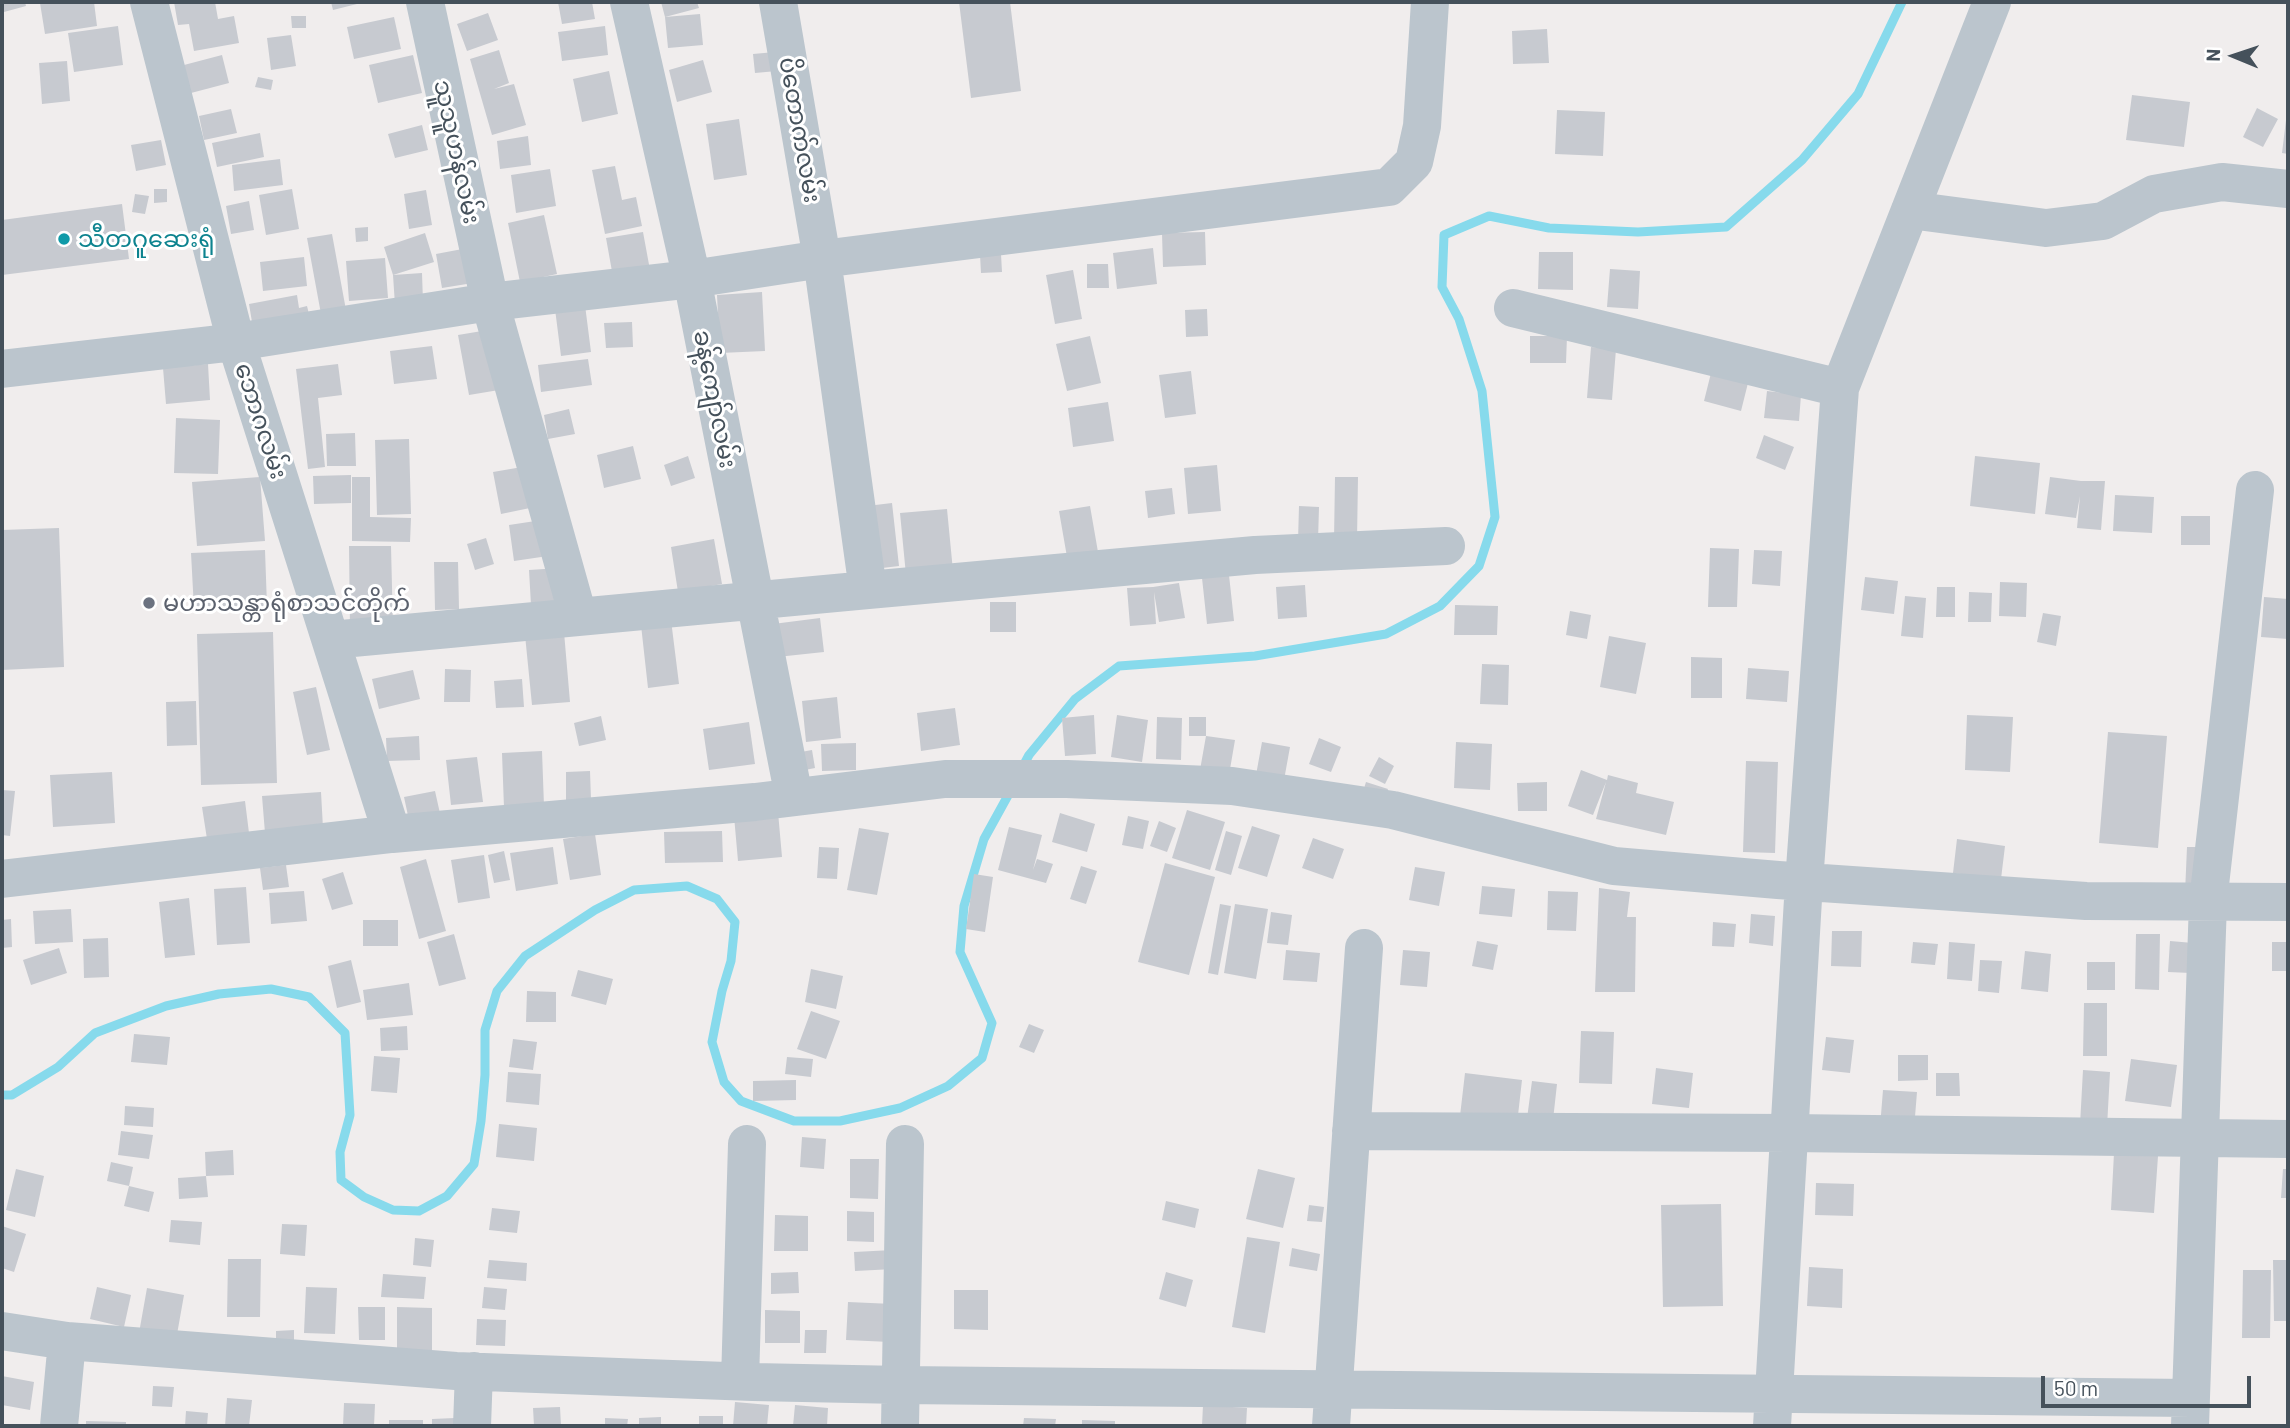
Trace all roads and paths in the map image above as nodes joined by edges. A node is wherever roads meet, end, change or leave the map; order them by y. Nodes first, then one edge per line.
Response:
1 (149, 2) edge
2 (425, 2) edge
3 (629, 2) edge
4 (778, 2) edge
5 (1430, 2) edge
6 (1992, 2) edge
7 (2288, 189) edge
8 (1910, 210) junction
9 (822, 259) junction
10 (692, 279) junction
11 (490, 302) junction
12 (1513, 308) dead end
13 (236, 342) junction
14 (2, 369) edge
15 (1840, 388) junction
16 (2255, 490) dead end
17 (1446, 546) dead end
18 (868, 590) junction
19 (755, 599) junction
20 (578, 616) junction
21 (331, 640) junction
22 (794, 797) junction
23 (392, 834) junction
24 (2, 879) edge
25 (1804, 882) junction
26 (2208, 902) junction
27 (2288, 902) edge
28 (1364, 948) dead end
29 (1352, 1131) junction
30 (1790, 1133) junction
31 (2200, 1136) junction
32 (2288, 1139) edge
33 (747, 1144) dead end
34 (905, 1144) dead end
35 (2, 1331) edge
36 (66, 1341) junction
37 (474, 1371) junction
38 (740, 1381) junction
39 (902, 1385) junction
40 (1332, 1408) edge
41 (1774, 1410) edge
42 (2190, 1412) edge
43 (59, 1426) edge
44 (472, 1426) edge
45 (900, 1426) edge

1 - 13 street, ဘောဂလမ်း
2 - 11 street, သူသူဟန်လမ်း
3 - 10 street, ခန့်ကျော်လမ်း
4 - 9 street, ပိတောက်လမ်း
5 - 9 street
6 - 8 street
7 - 8 street
8 - 15 street
9 - 10 street
9 - 18 street, ပိတောက်လမ်း
10 - 11 street
10 - 19 street, ခန့်ကျော်လမ်း
11 - 13 street
11 - 20 street, သူသူဟန်လမ်း
12 - 15 street
13 - 14 street
13 - 21 street, ဘောဂလမ်း
15 - 25 street
16 - 26 street
17 - 18 street
18 - 19 street
19 - 20 street
19 - 22 street, ခန့်ကျော်လမ်း
20 - 21 street
21 - 23 street, ဘောဂလမ်း
22 - 23 street
22 - 25 street
23 - 24 street
25 - 26 street
25 - 30 street
26 - 27 street
26 - 31 street
28 - 29 street
29 - 30 street
29 - 40 street
30 - 31 street
30 - 41 street
31 - 32 street
31 - 42 street
33 - 38 street
34 - 39 street
35 - 36 street
36 - 37 street
36 - 43 street
37 - 38 street
37 - 44 street
38 - 39 street
39 - 40 street
39 - 45 street
40 - 41 street
41 - 42 street

